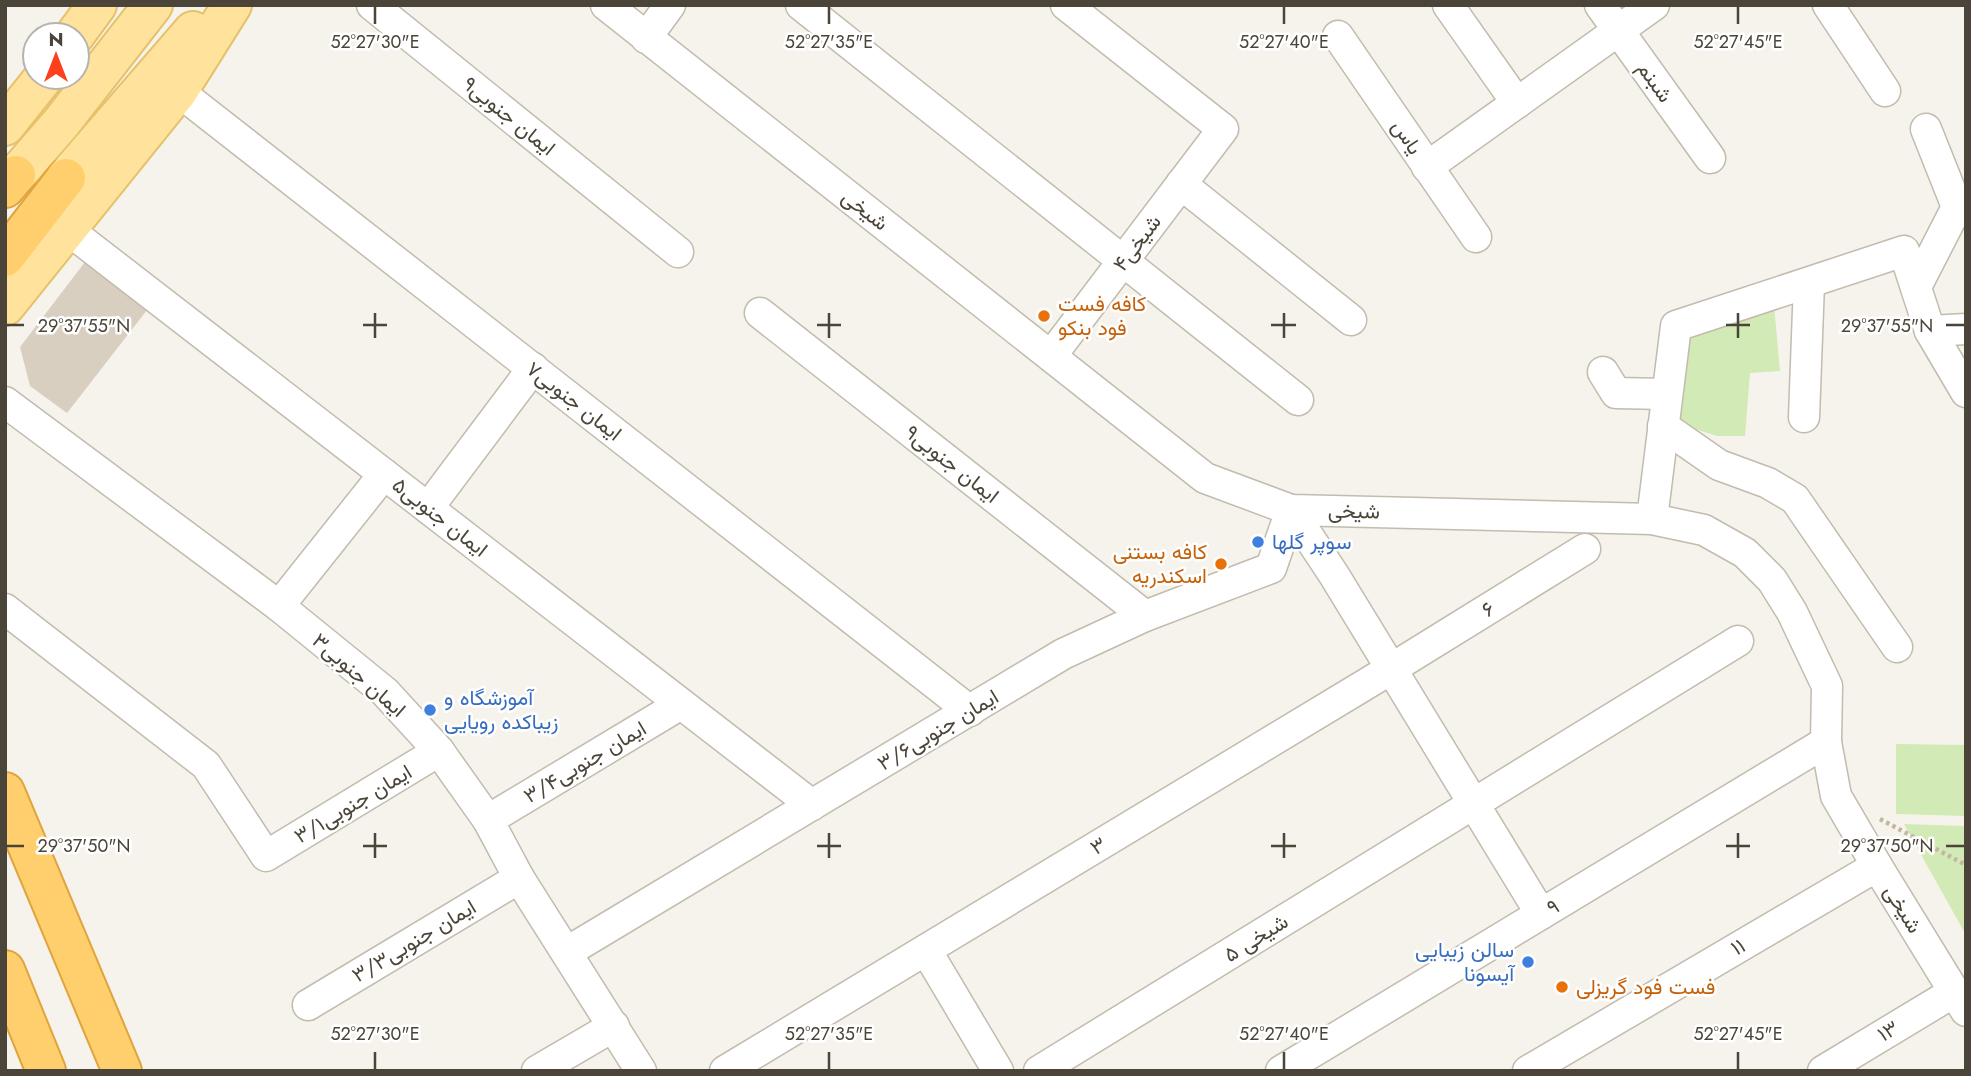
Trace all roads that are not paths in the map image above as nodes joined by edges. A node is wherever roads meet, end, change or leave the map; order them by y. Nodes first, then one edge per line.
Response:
1 (97, 5) edge
2 (153, 5) edge
3 (215, 5) edge
4 (233, 5) edge
5 (372, 5) edge
6 (606, 5) edge
7 (670, 5) edge
8 (801, 5) edge
9 (1066, 5) edge
10 (1448, 5) edge
11 (1600, 5) edge
12 (1654, 5) edge
13 (1828, 5) edge
14 (85, 21) edge
15 (1619, 30) junction
16 (1338, 36) dead end
17 (646, 38) junction
18 (33, 91) edge
19 (178, 91) junction
20 (1885, 91) dead end
21 (1517, 103) junction
22 (5, 126) edge
23 (1926, 129) dead end
24 (1710, 158) dead end
25 (1427, 167) junction
26 (66, 178) joint
27 (10, 181) edge
28 (1181, 184) junction
29 (67, 229) junction
30 (1476, 237) dead end
31 (678, 252) dead end
32 (1123, 261) junction
33 (1809, 283) junction
34 (1916, 287) junction
35 (9, 291) edge
36 (760, 313) dead end
37 (1351, 320) dead end
38 (1966, 330) edge
39 (1930, 331) junction
40 (1051, 356) junction
41 (533, 368) junction
42 (1603, 372) dead end
43 (1966, 393) edge
44 (1667, 394) junction
45 (1298, 400) dead end
46 (5, 402) edge
47 (1804, 417) dead end
48 (1663, 426) junction
49 (384, 474) junction
50 (428, 508) junction
51 (1291, 510) junction
52 (1652, 519) junction
53 (1585, 549) dead end
54 (279, 606) junction
55 (5, 609) edge
56 (1144, 616) junction
57 (1738, 641) dead end
58 (1897, 647) dead end
59 (1391, 669) junction
60 (681, 704) junction
61 (970, 711) junction
62 (1826, 743) junction
63 (439, 751) junction
64 (5, 792) edge
65 (1473, 804) junction
66 (812, 805) junction
67 (488, 820) junction
68 (1877, 866) junction
69 (519, 878) junction
70 (1541, 914) junction
71 (926, 950) junction
72 (567, 952) junction
73 (5, 970) edge
74 (1960, 1001) edge
75 (308, 1005) dead end
76 (614, 1026) junction
77 (47, 1071) edge
78 (122, 1071) edge
79 (537, 1071) edge
80 (641, 1071) edge
81 (725, 1071) edge
82 (998, 1071) edge
83 (1039, 1071) edge
84 (1281, 1071) edge
85 (1528, 1071) edge
86 (1823, 1071) edge

1 - 14 main road
2 - 27 main road
3 - 26 main road
4 - 19 main road
5 - 31 street, ایمان جنوبی۹
6 - 17 street, شیخی
7 - 17 street
8 - 32 street
9 - 28 street, شیخی۴
10 - 21 street
11 - 15 street, شبنم
12 - 15 street
13 - 20 street
15 - 21 street
15 - 24 street, شبنم
16 - 25 street, یاس
17 - 40 street, شیخی
18 - 22 main road
19 - 29 main road
19 - 41 street, ایمان جنوبی۷
21 - 25 street
23 - 34 street
25 - 30 street, یاس
26 - 35 highway
28 - 32 street, شیخی۴
28 - 37 street
29 - 35 main road
29 - 49 street, ایمان جنوبی۵
32 - 40 street, شیخی۴
32 - 45 street
33 - 34 street
33 - 44 street
33 - 47 street
34 - 39 street
36 - 56 street, ایمان جنوبی۹
38 - 39 street
39 - 43 street
40 - 51 street, شیخی
41 - 50 street
41 - 61 street, ایمان جنوبی۷
42 - 44 street
44 - 48 street
46 - 54 street, ایمان جنوبی۳
48 - 52 street
48 - 58 street
49 - 50 street, ایمان جنوبی۵
49 - 54 street
50 - 60 street, ایمان جنوبی۵
51 - 52 street, شیخی
51 - 56 street, ایمان جنوبی۳/۶
51 - 59 street
52 - 62 street, شیخی
53 - 59 street, ۶
54 - 63 street, ایمان جنوبی۳
55 - 63 street, ایمان جنوبی۳/۱
56 - 61 street, ایمان جنوبی۳/۶
57 - 65 street, شیخی ۵
59 - 65 street
59 - 71 street, ۳
60 - 66 street, ایمان جنوبی۵
60 - 67 street, ایمان جنوبی۳/۴
61 - 66 street, ایمان جنوبی۳/۶
62 - 68 street, شیخی
62 - 70 street, ۹
63 - 67 street, ایمان جنوبی۳
64 - 78 highway
65 - 70 street
65 - 83 street, شیخی ۵
66 - 72 street, ایمان جنوبی۳/۶
67 - 69 street, ایمان جنوبی۳
68 - 74 street, شیخی
68 - 85 street, ۱۱
69 - 72 street, ایمان جنوبی۳
69 - 75 street, ایمان جنوبی۳/۳
70 - 84 street, ۹
71 - 81 street, ۳
71 - 82 street
72 - 76 street, ایمان جنوبی۳
73 - 77 highway
74 - 86 street, ۱۳
76 - 79 street
76 - 80 street, ایمان جنوبی۳

